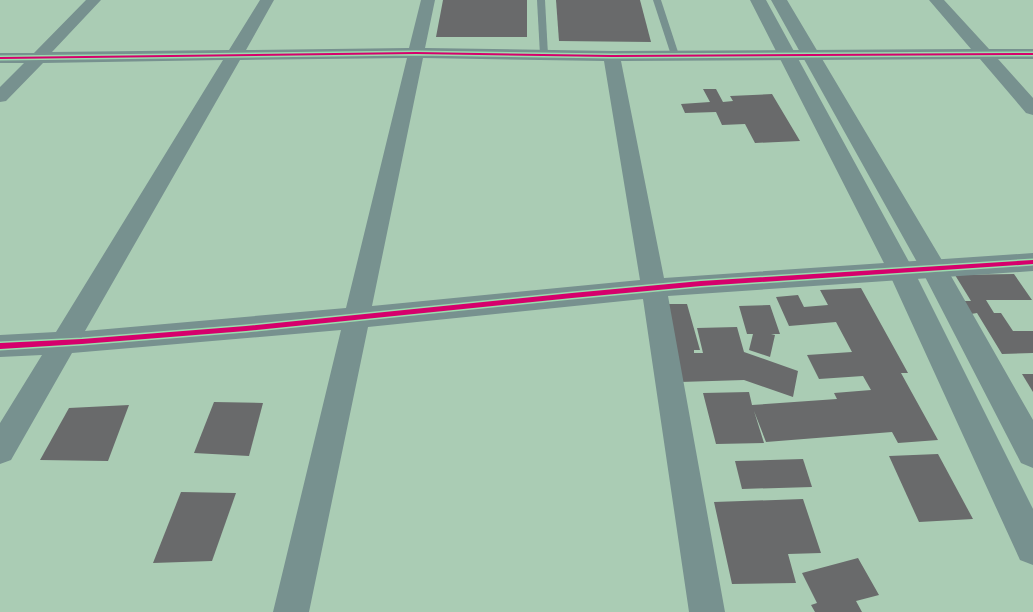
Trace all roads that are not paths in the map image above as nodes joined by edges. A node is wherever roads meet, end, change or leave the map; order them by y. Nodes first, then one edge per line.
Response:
1 (94, 0) edge
2 (266, 0) edge
3 (428, 0) edge
4 (541, 0) edge
5 (657, 0) edge
6 (758, 0) edge
7 (779, 0) edge
8 (936, 0) edge
9 (416, 53) junction
10 (1033, 54) edge
11 (544, 55) junction
12 (675, 55) junction
13 (798, 55) junction
14 (984, 55) junction
15 (235, 56) junction
16 (612, 56) junction
17 (0, 58) edge
18 (37, 58) junction
19 (0, 98) edge
20 (1033, 109) edge
21 (1033, 262) edge
22 (934, 269) junction
23 (900, 270) junction
24 (654, 288) junction
25 (358, 319) junction
26 (64, 343) junction
27 (0, 346) edge
28 (0, 450) edge
29 (1033, 452) edge
30 (1033, 547) edge
31 (291, 612) edge
32 (707, 612) edge

1 - 18 street
2 - 15 street
3 - 9 street
4 - 11 lane
5 - 12 lane
6 - 13 street
7 - 13 street
8 - 14 street
9 - 11 street
9 - 15 street
9 - 25 street
10 - 14 street
11 - 16 street
12 - 13 street
12 - 16 street
13 - 14 street
13 - 22 street
13 - 23 street
14 - 20 street
15 - 18 street
15 - 26 street
16 - 24 street
17 - 18 street
18 - 19 street
21 - 22 street
22 - 23 street
22 - 29 street
23 - 24 street
23 - 30 street
24 - 25 street
24 - 32 street
25 - 26 street
25 - 31 street
26 - 27 street
26 - 28 street

